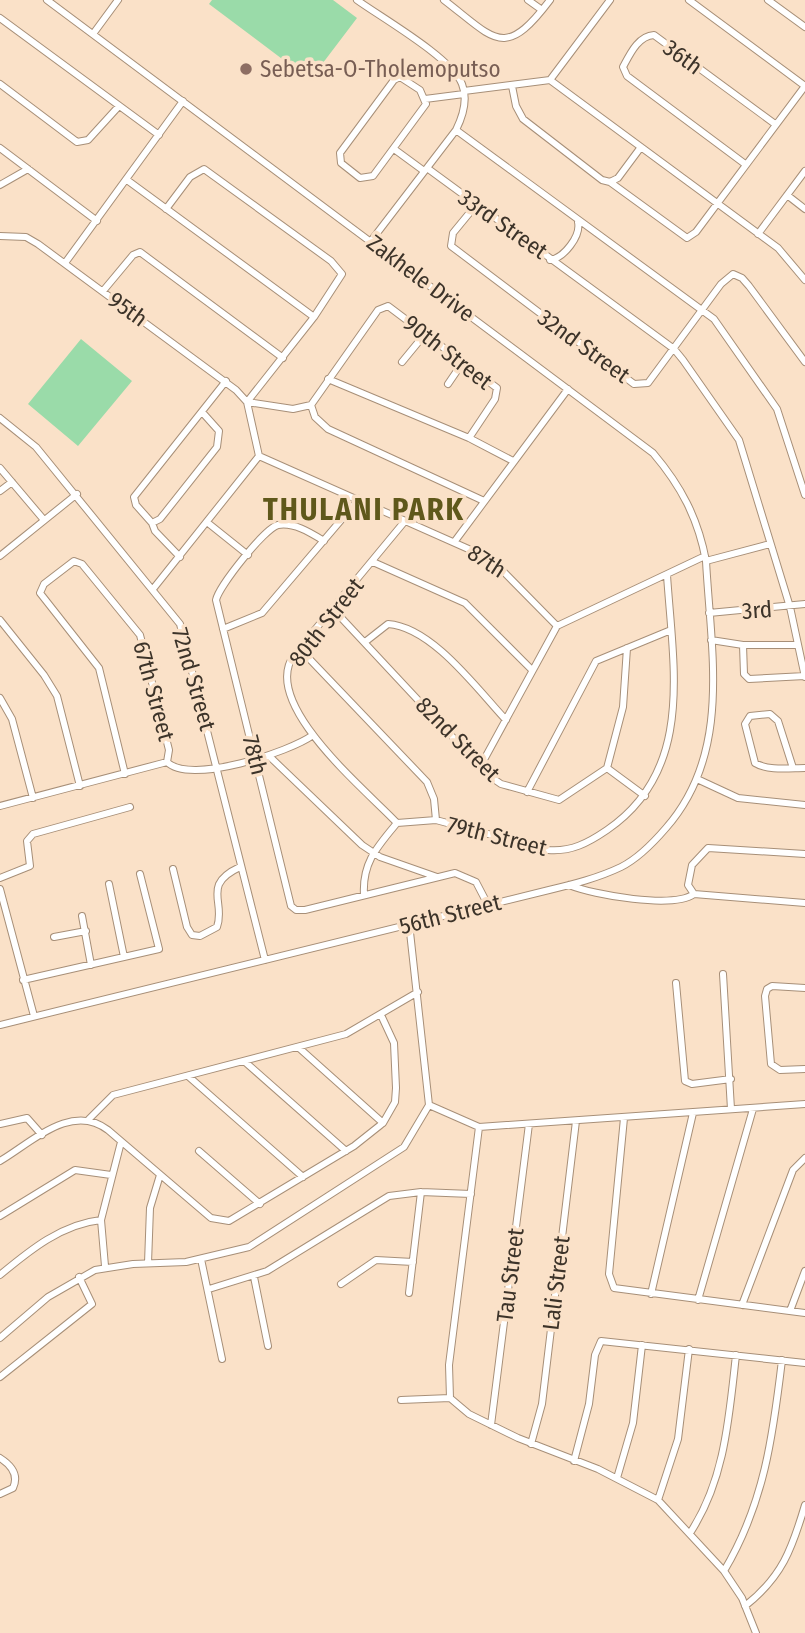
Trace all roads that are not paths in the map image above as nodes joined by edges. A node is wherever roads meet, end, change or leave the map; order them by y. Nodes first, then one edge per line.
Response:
1 (47, 0) edge
2 (118, 0) edge
3 (357, 0) edge
4 (444, 0) edge
5 (528, 0) edge
6 (550, 0) edge
7 (610, 0) edge
8 (689, 0) edge
9 (768, 0) edge
10 (542, 10) junction
11 (0, 18) edge
12 (805, 27) edge
13 (93, 34) junction
14 (550, 80) junction
15 (0, 84) edge
16 (512, 86) junction
17 (805, 86) edge
18 (464, 93) junction
19 (425, 99) junction
20 (183, 101) junction
21 (118, 106) junction
22 (775, 124) junction
23 (456, 130) junction
24 (159, 135) junction
25 (641, 147) junction
26 (0, 148) edge
27 (394, 149) junction
28 (745, 164) junction
29 (28, 169) junction
30 (425, 169) junction
31 (805, 171) edge
32 (127, 180) junction
33 (610, 182) junction
34 (0, 185) edge
35 (787, 195) junction
36 (717, 202) junction
37 (476, 205) junction
38 (166, 209) junction
39 (805, 209) edge
40 (97, 220) junction
41 (577, 220) junction
42 (758, 234) junction
43 (0, 236) edge
44 (371, 241) junction
45 (549, 260) junction
46 (65, 264) junction
47 (805, 280) edge
48 (103, 291) junction
49 (702, 309) junction
50 (314, 317) junction
51 (425, 334) junction
52 (674, 349) junction
53 (283, 358) junction
54 (402, 362) dead end
55 (463, 362) junction
56 (805, 362) edge
57 (328, 379) junction
58 (226, 381) junction
59 (448, 384) dead end
60 (568, 389) junction
61 (247, 402) junction
62 (311, 405) junction
63 (202, 412) junction
64 (0, 418) edge
65 (469, 438) junction
66 (259, 456) junction
67 (513, 461) junction
68 (0, 468) edge
69 (802, 475) edge
70 (12, 482) junction
71 (0, 491) edge
72 (76, 494) junction
73 (805, 495) edge
74 (359, 499) junction
75 (484, 501) junction
76 (44, 520) junction
77 (405, 521) junction
78 (152, 523) junction
79 (208, 523) junction
80 (324, 541) junction
81 (455, 541) junction
82 (770, 544) junction
83 (248, 555) junction
84 (0, 556) edge
85 (180, 557) junction
86 (705, 559) junction
87 (373, 562) junction
88 (667, 575) junction
89 (153, 589) junction
90 (805, 604) edge
91 (790, 607) junction
92 (333, 609) junction
93 (709, 614) junction
94 (0, 621) edge
95 (557, 626) junction
96 (223, 629) junction
97 (671, 630) junction
98 (711, 640) junction
99 (365, 642) junction
100 (743, 645) junction
101 (798, 645) junction
102 (299, 648) junction
103 (627, 648) junction
104 (532, 670) junction
105 (805, 677) edge
106 (0, 698) edge
107 (506, 720) junction
108 (313, 735) junction
109 (269, 756) junction
110 (256, 760) junction
111 (167, 762) junction
112 (217, 766) junction
113 (480, 767) junction
114 (607, 768) junction
115 (793, 768) junction
116 (805, 768) edge
117 (125, 774) junction
118 (697, 779) junction
119 (80, 786) junction
120 (527, 792) junction
121 (645, 796) junction
122 (33, 798) junction
123 (805, 805) edge
124 (0, 806) edge
125 (130, 807) dead end
126 (436, 820) junction
127 (397, 823) junction
128 (372, 852) junction
129 (805, 854) edge
130 (240, 867) junction
131 (173, 869) dead end
132 (140, 874) dead end
133 (0, 878) edge
134 (438, 878) junction
135 (109, 884) dead end
136 (569, 885) junction
137 (0, 888) edge
138 (694, 894) junction
139 (364, 895) junction
140 (805, 903) edge
141 (488, 905) junction
142 (82, 916) dead end
143 (409, 923) junction
144 (10, 928) junction
145 (0, 931) edge
146 (86, 931) junction
147 (54, 937) dead end
148 (124, 957) junction
149 (264, 960) junction
150 (91, 965) junction
151 (723, 974) dead end
152 (23, 981) junction
153 (676, 983) dead end
154 (805, 988) edge
155 (418, 992) junction
156 (381, 1015) junction
157 (34, 1016) junction
158 (0, 1025) edge
159 (298, 1047) junction
160 (244, 1061) junction
161 (805, 1069) edge
162 (188, 1076) junction
163 (731, 1079) junction
164 (805, 1104) edge
165 (429, 1105) junction
166 (731, 1109) junction
167 (752, 1109) junction
168 (694, 1113) junction
169 (624, 1118) junction
170 (89, 1119) junction
171 (576, 1121) junction
172 (383, 1123) junction
173 (0, 1124) edge
174 (529, 1125) junction
175 (479, 1128) junction
176 (42, 1135) junction
177 (121, 1142) junction
178 (199, 1151) dead end
179 (346, 1152) junction
180 (805, 1158) edge
181 (0, 1161) edge
182 (111, 1175) junction
183 (160, 1175) junction
184 (303, 1177) junction
185 (421, 1192) junction
186 (471, 1194) junction
187 (260, 1204) junction
188 (0, 1216) edge
189 (101, 1220) junction
190 (201, 1259) junction
191 (413, 1262) junction
192 (148, 1263) junction
193 (104, 1266) junction
194 (805, 1271) edge
195 (0, 1275) edge
196 (254, 1277) junction
197 (79, 1278) junction
198 (341, 1284) dead end
199 (209, 1289) junction
200 (410, 1293) dead end
201 (651, 1294) junction
202 (698, 1300) junction
203 (742, 1305) junction
204 (790, 1311) junction
205 (805, 1313) edge
206 (0, 1338) edge
207 (642, 1345) junction
208 (268, 1346) dead end
209 (689, 1349) junction
210 (736, 1355) junction
211 (222, 1359) dead end
212 (782, 1360) junction
213 (805, 1363) edge
214 (0, 1377) edge
215 (450, 1398) junction
216 (401, 1400) dead end
217 (491, 1425) junction
218 (531, 1444) junction
219 (0, 1458) edge
220 (574, 1461) junction
221 (617, 1478) junction
222 (0, 1494) edge
223 (658, 1500) junction
224 (805, 1505) edge
225 (690, 1534) junction
226 (724, 1571) junction
227 (746, 1606) junction
228 (756, 1633) edge

1 - 13 street, Zakhele Drive
2 - 13 street
3 - 18 street
4 - 10 street
5 - 10 street
6 - 10 street
7 - 14 street
8 - 17 street
9 - 12 street
11 - 21 street
13 - 20 street, Zakhele Drive
14 - 16 street
14 - 25 street
15 - 21 street
16 - 18 street
16 - 33 street
17 - 22 street
18 - 19 street
18 - 23 street
19 - 27 street
19 - 27 street
20 - 24 street
20 - 44 street, Zakhele Drive
21 - 24 street
22 - 28 street
22 - 28 street, 36th
23 - 30 street
23 - 41 street, 33rd Street
24 - 32 street
25 - 33 street
25 - 36 street
26 - 29 street
27 - 30 street, 33rd Street
28 - 36 street
29 - 34 street
29 - 40 street
30 - 37 street, 33rd Street
30 - 44 street
31 - 35 street
32 - 38 street
32 - 40 street
33 - 36 street
35 - 39 street
35 - 42 street
36 - 42 street
37 - 45 street, 33rd Street
37 - 52 street, 32nd Street
38 - 50 street
38 - 50 street
40 - 46 street
41 - 45 street, 33rd Street
41 - 49 street
42 - 47 street
43 - 46 street, 95th
44 - 60 street, Zakhele Drive
45 - 52 street
46 - 48 street, 95th
48 - 53 street
48 - 58 street, 95th
49 - 52 street, 32nd Street
49 - 56 street, 32nd Street
49 - 69 street
50 - 53 street
51 - 54 street
51 - 55 street, 90th Street
51 - 57 street, 90th Street
52 - 82 street
53 - 61 street
55 - 59 street
55 - 65 street, 90th Street
57 - 62 street, 90th Street
57 - 65 street
58 - 61 street, 95th
58 - 63 street
60 - 67 street
60 - 86 street, Zakhele Drive
61 - 62 street
61 - 66 street
62 - 75 street
63 - 78 street
63 - 78 street
64 - 72 street, 72nd Street
65 - 67 street
66 - 74 street, 87th
66 - 79 street
67 - 75 street
68 - 70 street
69 - 73 street
70 - 71 street
70 - 76 street
72 - 76 street
72 - 89 street, 72nd Street
74 - 77 street, 87th
74 - 80 street
75 - 81 street
76 - 84 street
77 - 81 street, 87th
77 - 87 street, 80th Street
78 - 85 street
79 - 83 street
79 - 85 street
80 - 83 street, 78th
80 - 96 street
81 - 95 street, 87th
82 - 86 street
82 - 91 street
83 - 96 street, 78th
85 - 89 street
86 - 88 street
86 - 93 street, Zakhele Drive
87 - 92 street, 80th Street
87 - 104 street
88 - 95 street
88 - 97 street, 79th Street
89 - 112 street, 72nd Street
90 - 91 street, 3rd
91 - 93 street, 3rd
91 - 101 street
92 - 99 street, 82nd Street
92 - 102 street, 80th Street
93 - 98 street, 56th Street
94 - 119 street
95 - 104 street
96 - 110 street, 78th
97 - 103 street
97 - 121 street, 79th Street
98 - 100 street
98 - 118 street, 56th Street
99 - 107 street
99 - 113 street, 82nd Street
100 - 101 street
100 - 105 street
101 - 105 street
102 - 108 street, 80th Street
102 - 126 street
103 - 114 street
103 - 120 street
104 - 107 street
106 - 122 street
107 - 113 street
108 - 109 street
108 - 127 street, 80th Street
109 - 110 street
109 - 128 street
110 - 112 street
110 - 139 street, 78th
111 - 112 street
111 - 117 street
111 - 117 street, 67th Street
112 - 130 street, 72nd Street
113 - 120 street, 82nd Street
114 - 120 street, 82nd Street
114 - 121 street
115 - 115 street
115 - 116 street
117 - 119 street
118 - 123 street
118 - 136 street, 56th Street
119 - 122 street
121 - 126 street, 79th Street
122 - 124 street
125 - 133 street
126 - 127 street, 79th Street
127 - 128 street
128 - 134 street
128 - 139 street
129 - 138 street
130 - 131 street
130 - 149 street, 72nd Street
132 - 148 street
134 - 139 street, 78th
134 - 141 street
135 - 148 street
136 - 138 street
136 - 141 street, 56th Street
137 - 144 street
138 - 140 street
141 - 143 street, 56th Street
142 - 146 street
143 - 149 street, 56th Street
143 - 155 street
144 - 145 street
144 - 152 street
146 - 147 street
146 - 150 street
148 - 150 street
149 - 157 street, 56th Street
150 - 152 street
151 - 163 street
152 - 157 street
153 - 163 street
154 - 161 street
155 - 156 street
155 - 165 street
156 - 159 street
156 - 172 street
157 - 158 street, 56th Street
159 - 160 street
159 - 172 street
160 - 162 street
160 - 179 street
162 - 170 street
162 - 184 street
163 - 166 street
164 - 167 street
165 - 175 street
165 - 190 street
166 - 167 street
166 - 168 street
167 - 202 street
168 - 169 street
168 - 201 street
169 - 171 street
169 - 201 street
170 - 176 street
170 - 177 street
171 - 174 street
171 - 218 street, Lali Street
172 - 179 street
173 - 176 street
174 - 175 street
174 - 217 street, Tau Street
175 - 186 street
176 - 181 street
177 - 182 street
177 - 183 street
178 - 187 street
179 - 184 street
180 - 203 street
182 - 188 street
182 - 189 street
183 - 187 street
183 - 192 street
184 - 187 street
185 - 186 street
185 - 191 street
185 - 196 street
186 - 215 street
189 - 193 street
189 - 195 street
190 - 192 street
190 - 199 street
191 - 198 street
191 - 200 street
192 - 193 street
193 - 197 street
194 - 204 street
196 - 199 street
196 - 208 street
197 - 206 street
197 - 214 street
199 - 211 street
201 - 202 street
202 - 203 street
203 - 204 street
204 - 205 street
207 - 209 street
207 - 220 street
207 - 221 street
209 - 210 street
209 - 223 street
210 - 212 street
210 - 225 street
212 - 213 street
212 - 226 street
215 - 216 street
215 - 217 street
217 - 218 street
218 - 220 street
219 - 222 street
220 - 221 street
221 - 223 street
223 - 225 street
224 - 227 street
225 - 226 street
226 - 227 street
227 - 228 street

